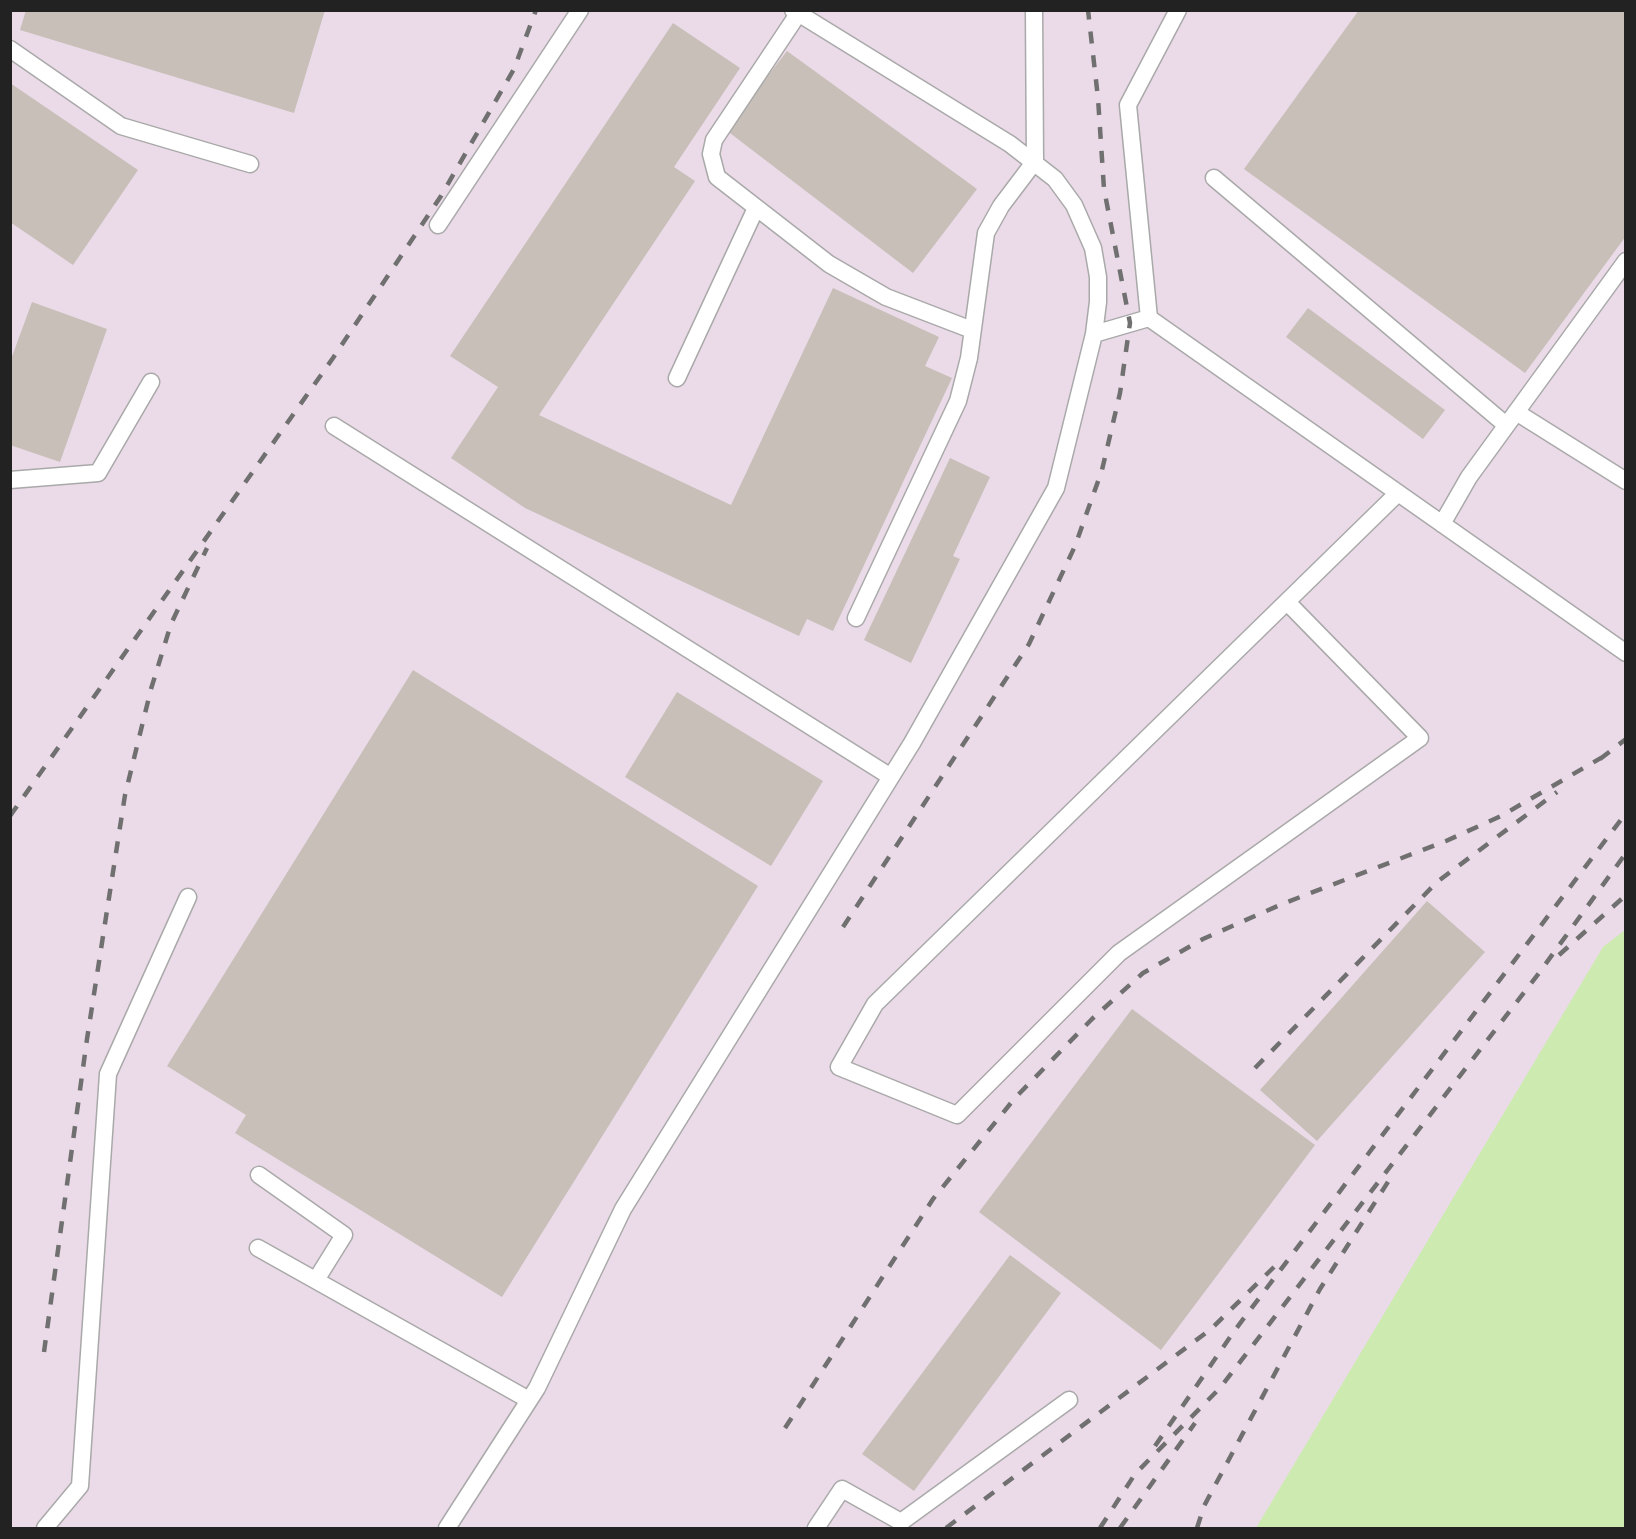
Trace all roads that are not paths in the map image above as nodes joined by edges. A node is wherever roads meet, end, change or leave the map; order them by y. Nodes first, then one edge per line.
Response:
1 (580, 10) edge
2 (1034, 10) edge
3 (1178, 10) edge
4 (796, 12) edge
5 (10, 49) edge
6 (1035, 161) junction
7 (250, 164) dead end
8 (1214, 178) dead end
9 (756, 208) junction
10 (438, 225) dead end
11 (1626, 261) edge
12 (1149, 318) junction
13 (972, 330) junction
14 (1094, 334) junction
15 (677, 378) dead end
16 (151, 381) dead end
17 (1511, 418) junction
18 (334, 426) dead end
19 (10, 480) edge
20 (1626, 481) edge
21 (1398, 494) junction
22 (1442, 524) junction
23 (1288, 603) junction
24 (856, 618) dead end
25 (1626, 653) edge
26 (891, 777) junction
27 (188, 897) dead end
28 (259, 1175) dead end
29 (258, 1248) dead end
30 (316, 1280) junction
31 (530, 1400) junction
32 (1069, 1400) dead end
33 (45, 1528) edge
34 (447, 1528) edge
35 (816, 1528) edge

1 - 10 lane
2 - 6 lane
3 - 12 lane
4 - 6 lane
4 - 9 lane
5 - 7 lane
6 - 13 lane
6 - 14 lane
8 - 17 lane
9 - 13 lane
9 - 15 lane
11 - 17 lane
12 - 14 lane
12 - 21 lane
13 - 24 lane
14 - 26 lane
16 - 19 lane
17 - 20 lane
17 - 22 lane
18 - 26 lane
21 - 22 lane
21 - 23 lane
22 - 25 lane
23 - 23 lane
26 - 31 lane
27 - 33 lane
28 - 30 lane
29 - 30 lane
30 - 31 lane
31 - 34 lane
32 - 35 lane

